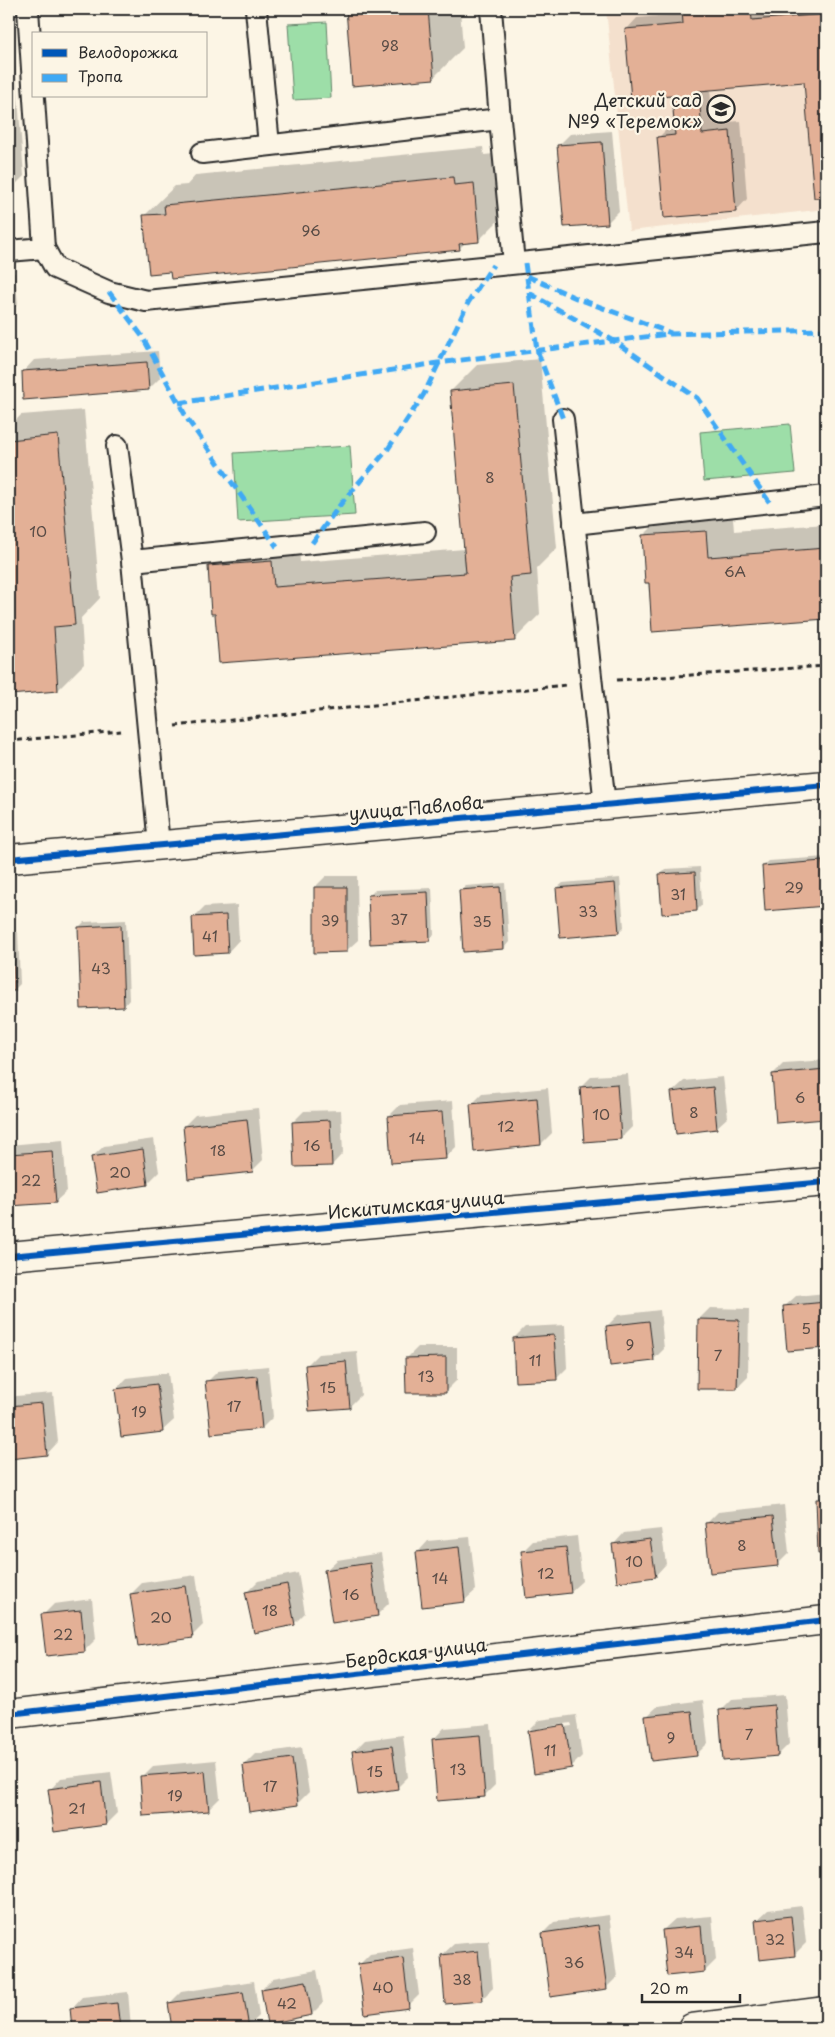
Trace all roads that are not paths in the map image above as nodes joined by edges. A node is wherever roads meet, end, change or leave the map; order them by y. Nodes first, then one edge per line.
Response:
1 (28, 9) edge
2 (256, 9) edge
3 (490, 9) edge
4 (32, 69) edge
5 (34, 98) edge
6 (500, 119) junction
7 (269, 145) junction
8 (202, 153) dead end
9 (826, 232) edge
10 (44, 248) junction
11 (9, 251) edge
12 (514, 264) junction
13 (563, 419) dead end
14 (117, 446) dead end
15 (826, 496) edge
16 (574, 524) junction
17 (425, 532) dead end
18 (132, 561) junction
19 (826, 785) edge
20 (605, 805) junction
21 (159, 845) junction
22 (9, 859) edge
23 (826, 1182) edge
24 (9, 1256) edge
25 (826, 1620) edge
26 (9, 1714) edge
27 (826, 2011) edge
28 (692, 2028) edge

1 - 4 lane
2 - 7 lane
3 - 6 lane
5 - 10 lane
6 - 7 lane
6 - 12 lane
7 - 8 lane
9 - 12 lane
10 - 11 lane
10 - 12 lane
13 - 16 lane
14 - 18 lane
15 - 16 lane
16 - 20 lane
17 - 18 lane
18 - 21 lane
19 - 20 street, улица Павлова
20 - 21 street, улица Павлова
21 - 22 street, улица Павлова
23 - 24 street, Искитимская улица
25 - 26 street, Бердская улица
27 - 28 street

